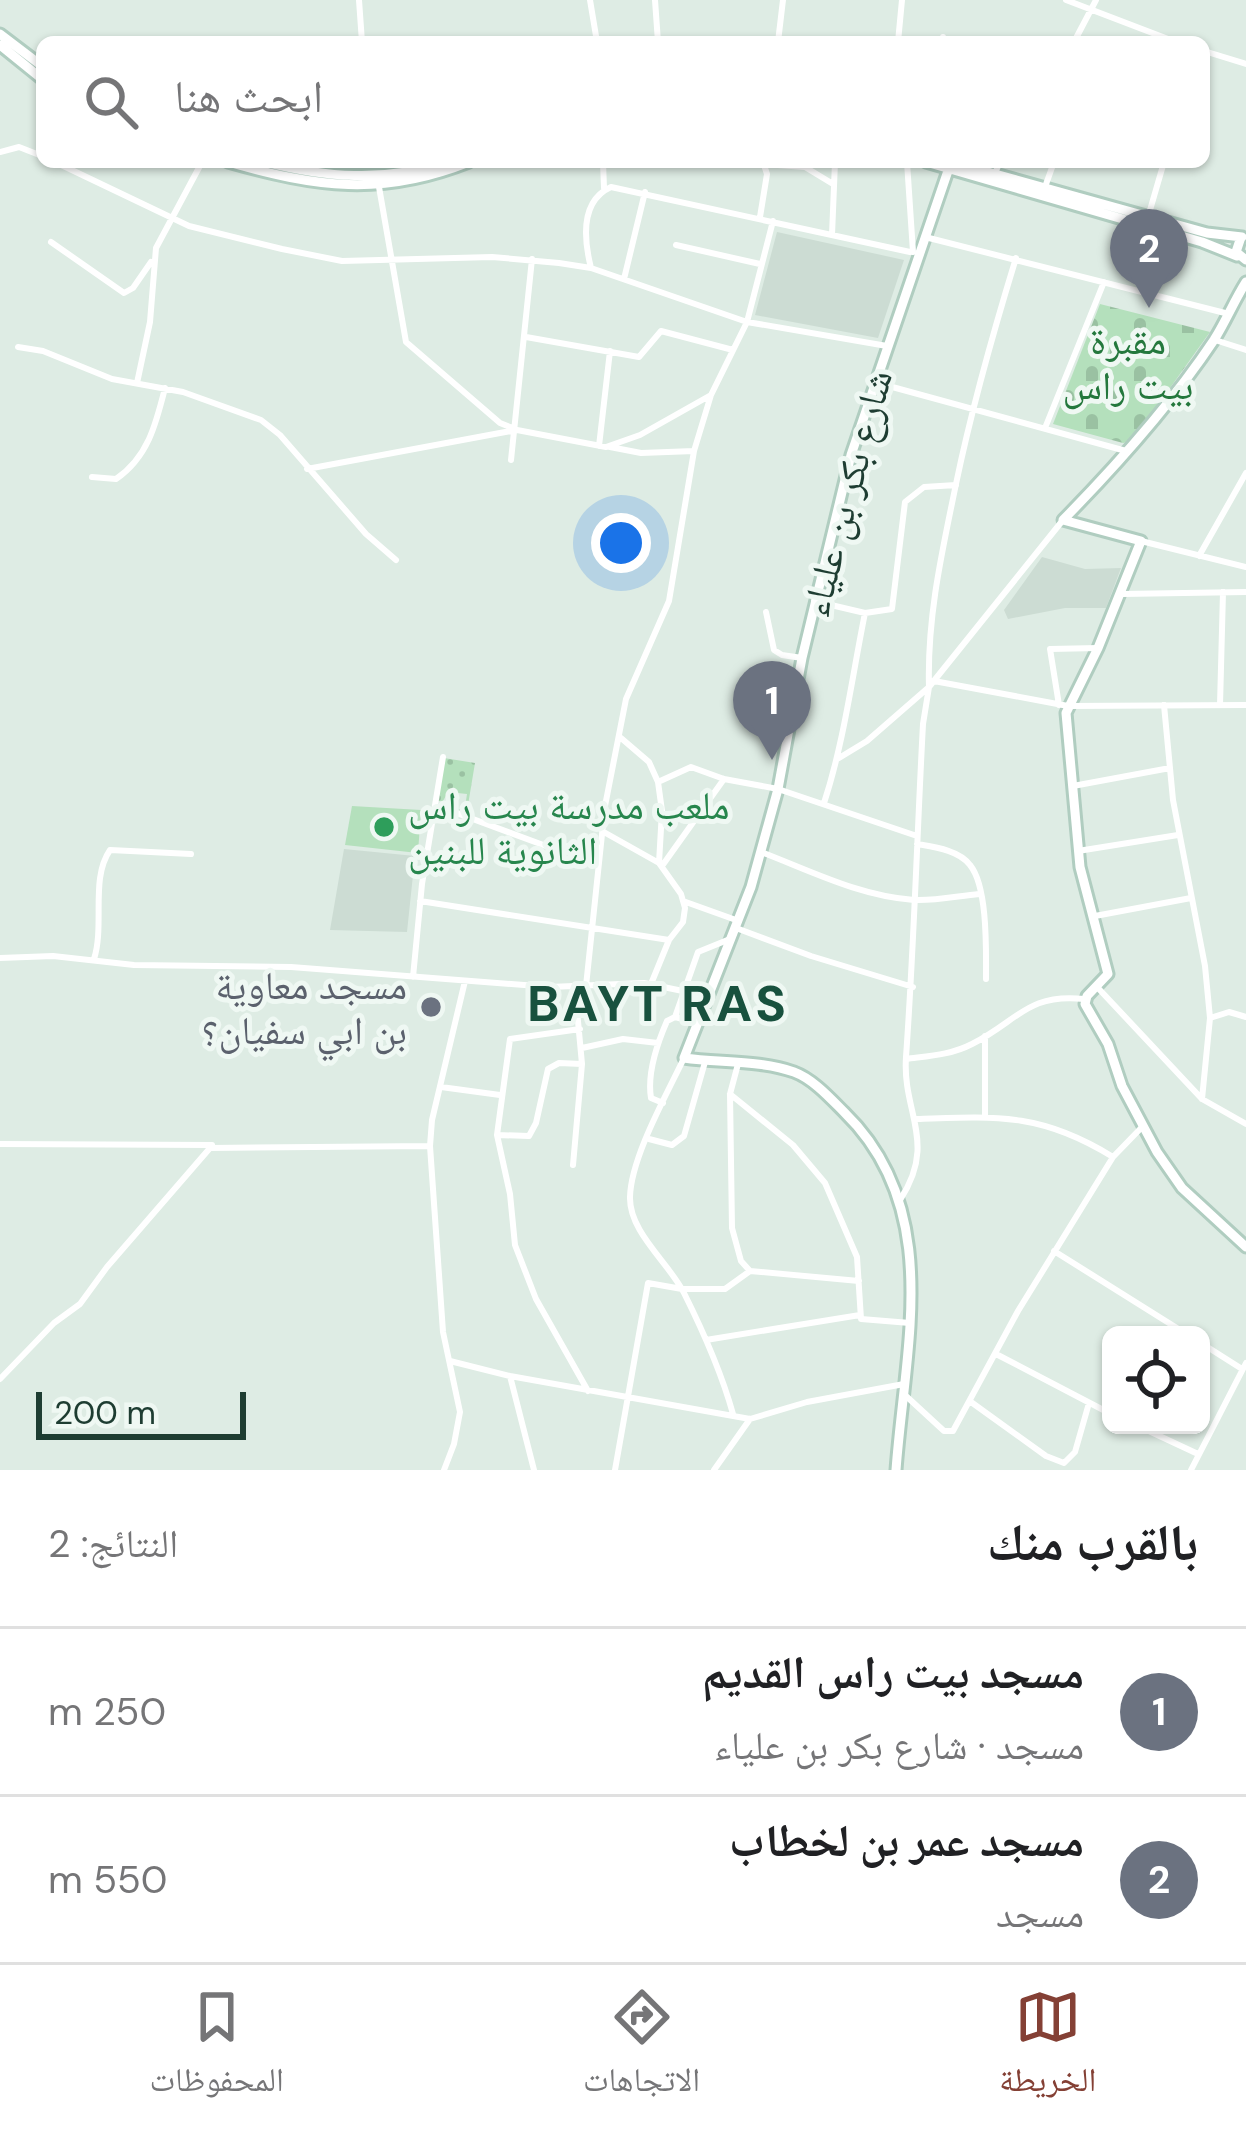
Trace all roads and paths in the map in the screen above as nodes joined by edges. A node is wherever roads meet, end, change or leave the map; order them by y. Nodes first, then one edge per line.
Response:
1 (359, 0) edge
2 (590, 0) edge
3 (655, 0) edge
4 (783, 0) edge
5 (902, 0) edge
6 (1066, 0) edge
7 (1094, 4) edge
8 (1148, 32) junction
9 (0, 34) edge
10 (362, 36) edge
11 (596, 36) edge
12 (658, 36) edge
13 (779, 36) edge
14 (899, 36) edge
15 (1077, 36) edge
16 (1145, 36) edge
17 (1159, 36) edge
18 (0, 45) edge
19 (1210, 53) edge
20 (36, 62) edge
21 (1246, 64) edge
22 (36, 74) edge
23 (0, 152) edge
24 (36, 154) edge
25 (67, 168) edge
26 (199, 168) edge
27 (253, 168) edge
28 (299, 168) edge
29 (377, 168) edge
30 (424, 168) edge
31 (451, 168) edge
32 (603, 168) edge
33 (765, 168) edge
34 (807, 168) edge
35 (834, 168) edge
36 (908, 168) edge
37 (953, 168) edge
38 (964, 168) edge
39 (966, 168) edge
40 (997, 168) edge
41 (1052, 168) edge
42 (1162, 168) edge
43 (994, 175) junction
44 (378, 182) junction
45 (833, 184) junction
46 (1044, 188) junction
47 (604, 189) junction
48 (645, 192) junction
49 (170, 218) junction
50 (760, 218) junction
51 (1148, 218) junction
52 (773, 221) junction
53 (832, 235) junction
54 (1244, 236) edge
55 (925, 237) junction
56 (51, 242) dead end
57 (676, 245) dead end
58 (915, 253) junction
59 (1016, 258) junction
60 (1241, 258) edge
61 (532, 259) junction
62 (154, 260) junction
63 (392, 261) junction
64 (760, 264) junction
65 (591, 268) junction
66 (624, 279) junction
67 (1104, 281) junction
68 (1243, 287) edge
69 (1229, 314) junction
70 (747, 322) junction
71 (526, 337) junction
72 (1214, 340) junction
73 (18, 346) dead end
74 (887, 346) junction
75 (733, 350) junction
76 (1246, 350) edge
77 (610, 351) junction
78 (874, 382) junction
79 (136, 383) junction
80 (165, 388) junction
81 (711, 395) junction
82 (971, 406) junction
83 (1045, 428) junction
84 (517, 430) junction
85 (603, 446) junction
86 (694, 452) junction
87 (1130, 452) junction
88 (511, 460) dead end
89 (307, 469) junction
90 (92, 477) dead end
91 (1244, 479) edge
92 (956, 485) junction
93 (1063, 520) junction
94 (1142, 542) junction
95 (1199, 556) junction
96 (396, 560) dead end
97 (1246, 568) edge
98 (1222, 592) junction
99 (1246, 592) edge
100 (1122, 594) junction
101 (814, 601) junction
102 (766, 612) dead end
103 (865, 614) junction
104 (1098, 648) junction
105 (802, 658) junction
106 (932, 684) junction
107 (1064, 705) junction
108 (1164, 705) junction
109 (1220, 705) junction
110 (1246, 705) edge
111 (621, 739) junction
112 (443, 758) dead end
113 (839, 758) junction
114 (1170, 767) junction
115 (724, 779) junction
116 (658, 782) junction
117 (1073, 787) junction
118 (778, 789) junction
119 (824, 804) junction
120 (435, 805) junction
121 (602, 831) junction
122 (1178, 835) junction
123 (917, 840) junction
124 (601, 847) junction
125 (1078, 850) junction
126 (761, 852) junction
127 (191, 854) dead end
128 (661, 864) junction
129 (980, 894) junction
130 (1191, 898) junction
131 (916, 900) junction
132 (420, 901) junction
133 (683, 901) junction
134 (1091, 916) junction
135 (590, 926) junction
136 (735, 929) junction
137 (669, 940) junction
138 (0, 958) edge
139 (94, 959) junction
140 (413, 977) junction
141 (986, 979) dead end
142 (465, 981) junction
143 (651, 984) junction
144 (586, 986) junction
145 (913, 986) junction
146 (575, 987) junction
147 (1098, 988) junction
148 (683, 993) junction
149 (709, 996) junction
150 (1084, 999) junction
151 (675, 1017) junction
152 (1246, 1017) edge
153 (1210, 1018) junction
154 (698, 1023) junction
155 (580, 1029) junction
156 (985, 1036) junction
157 (658, 1043) junction
158 (582, 1048) junction
159 (684, 1058) junction
160 (906, 1059) junction
161 (705, 1061) junction
162 (582, 1064) junction
163 (738, 1064) junction
164 (441, 1087) junction
165 (730, 1094) junction
166 (500, 1095) junction
167 (1202, 1099) junction
168 (663, 1103) junction
169 (986, 1117) junction
170 (917, 1119) junction
171 (1246, 1124) edge
172 (1143, 1126) junction
173 (497, 1135) junction
174 (649, 1139) junction
175 (0, 1144) edge
176 (215, 1145) junction
177 (430, 1145) junction
178 (1113, 1157) junction
179 (573, 1165) dead end
180 (900, 1199) junction
181 (1246, 1247) edge
182 (1054, 1252) junction
183 (750, 1271) junction
184 (860, 1280) junction
185 (682, 1289) junction
186 (860, 1315) junction
187 (910, 1323) junction
188 (1173, 1326) edge
189 (706, 1340) junction
190 (1210, 1348) edge
191 (996, 1354) junction
192 (450, 1361) junction
193 (1244, 1366) edge
194 (510, 1376) junction
195 (0, 1379) edge
196 (904, 1389) junction
197 (588, 1391) junction
198 (629, 1397) junction
199 (971, 1402) junction
200 (1089, 1403) junction
201 (1102, 1410) edge
202 (734, 1416) junction
203 (750, 1419) junction
204 (1155, 1434) edge
205 (1198, 1454) junction
206 (448, 1470) edge
207 (534, 1470) edge
208 (615, 1470) edge
209 (713, 1470) edge
210 (896, 1470) edge
211 (1191, 1470) edge

1 - 10 street
2 - 11 street
3 - 12 street
4 - 13 street
5 - 14 street
6 - 7 street
7 - 8 street
7 - 15 street
8 - 16 street
8 - 17 street
9 - 20 street
18 - 22 street
19 - 21 street
23 - 24 street
25 - 49 street
26 - 49 street
27 - 44 street
28 - 44 street
29 - 44 street
30 - 44 street
31 - 44 street
32 - 47 street
33 - 50 street
34 - 45 street
35 - 45 street
36 - 58 street
37 - 55 street, شارع بكر بن علياء
38 - 60 street
39 - 43 street
40 - 43 street
41 - 46 street
42 - 51 street
43 - 46 street
44 - 63 street
45 - 53 street
46 - 51 street
47 - 48 street
47 - 65 street
48 - 50 street
48 - 66 street
49 - 62 street
49 - 63 street
50 - 52 street
51 - 54 street
52 - 53 street
52 - 64 street
53 - 58 street
54 - 60 street
55 - 58 street, شارع بكر بن علياء
55 - 59 street
56 - 62 street
57 - 64 street
58 - 74 street, شارع بكر بن علياء
59 - 67 street
59 - 82 street
60 - 68 street
61 - 63 street
61 - 65 street
61 - 71 street
62 - 79 street
63 - 84 street
64 - 70 street
65 - 66 street
66 - 70 street
67 - 69 street
67 - 83 street
68 - 69 street
69 - 72 street
70 - 74 street
70 - 75 street
71 - 77 street
71 - 84 street
72 - 76 street
72 - 87 street
73 - 79 street
74 - 78 street, شارع بكر بن علياء
75 - 77 street
75 - 81 street
77 - 85 street
78 - 82 street
78 - 101 street, شارع بكر بن علياء
79 - 80 street
80 - 89 street
80 - 90 street
81 - 85 street
81 - 86 street
82 - 83 street
82 - 92 street
83 - 87 street
84 - 85 street
84 - 88 street
84 - 89 street
85 - 86 street
86 - 111 street
87 - 93 street
89 - 96 street
91 - 95 street
92 - 103 street
92 - 106 street
93 - 94 street
93 - 106 street
94 - 95 street
94 - 100 street
95 - 97 street
98 - 99 street
98 - 100 street
98 - 109 street
100 - 104 street
101 - 103 street
101 - 105 street, شارع بكر بن علياء
102 - 105 street
103 - 113 street
104 - 107 street
104 - 107 street
105 - 118 street, شارع بكر بن علياء
106 - 107 street
106 - 113 street
106 - 123 street
107 - 108 street
107 - 117 street
108 - 109 street
108 - 114 street
109 - 110 street
111 - 116 street
111 - 121 street
112 - 120 street
113 - 119 street
114 - 117 street
114 - 122 street
115 - 116 street
115 - 118 street
115 - 128 street
116 - 128 street
117 - 125 street
118 - 119 street
118 - 126 street, شارع بكر بن علياء
119 - 123 street
120 - 124 street
120 - 132 street
121 - 124 street
121 - 128 street
122 - 125 street
122 - 130 street
123 - 129 street
123 - 131 street
124 - 135 street
125 - 134 street
126 - 131 street
126 - 136 street, شارع بكر بن علياء
127 - 139 street
128 - 133 street
129 - 131 street
129 - 141 street
130 - 134 street
130 - 153 street
131 - 145 street
132 - 135 street
132 - 140 street
133 - 136 street
133 - 137 street
134 - 147 street
135 - 137 street
135 - 144 street
136 - 145 street
136 - 148 street
136 - 149 street, شارع بكر بن علياء
137 - 143 street
138 - 139 street
139 - 140 street
140 - 142 street
142 - 146 street
142 - 164 street
143 - 144 street
143 - 148 street
144 - 146 street
145 - 160 street
146 - 155 street
147 - 150 street
147 - 167 street
148 - 149 street
148 - 151 street
149 - 154 street, شارع بكر بن علياء
150 - 156 street
150 - 172 street
151 - 154 street
151 - 157 street
152 - 153 street
153 - 167 street
154 - 159 street, شارع بكر بن علياء
155 - 158 street
155 - 166 street
156 - 160 street
156 - 169 street
157 - 158 street
157 - 168 street
158 - 162 street
159 - 161 street
159 - 168 street
160 - 170 street
161 - 163 street
161 - 174 street
162 - 173 street
162 - 179 street
163 - 165 street
163 - 180 street
164 - 166 street
164 - 177 street
165 - 183 street
165 - 184 street
166 - 173 street
167 - 171 street
168 - 174 street
169 - 170 street
169 - 178 street
170 - 180 street
172 - 178 street
172 - 181 street
173 - 197 street
174 - 185 street
175 - 176 street
176 - 177 street
176 - 195 street
177 - 192 street
178 - 182 street
180 - 187 street
182 - 188 street
182 - 191 street
183 - 184 street
183 - 185 street
184 - 186 street
185 - 189 street
185 - 198 street
186 - 187 street
186 - 189 street
187 - 196 street
189 - 202 street
190 - 193 street
191 - 199 street
191 - 200 street
192 - 194 street
192 - 206 street
193 - 205 street
194 - 197 street
194 - 207 street
196 - 199 street
196 - 203 street
196 - 210 street
197 - 198 street
198 - 202 street
198 - 208 street
199 - 200 street
200 - 201 street
202 - 203 street
203 - 209 street
204 - 205 street
205 - 211 street

